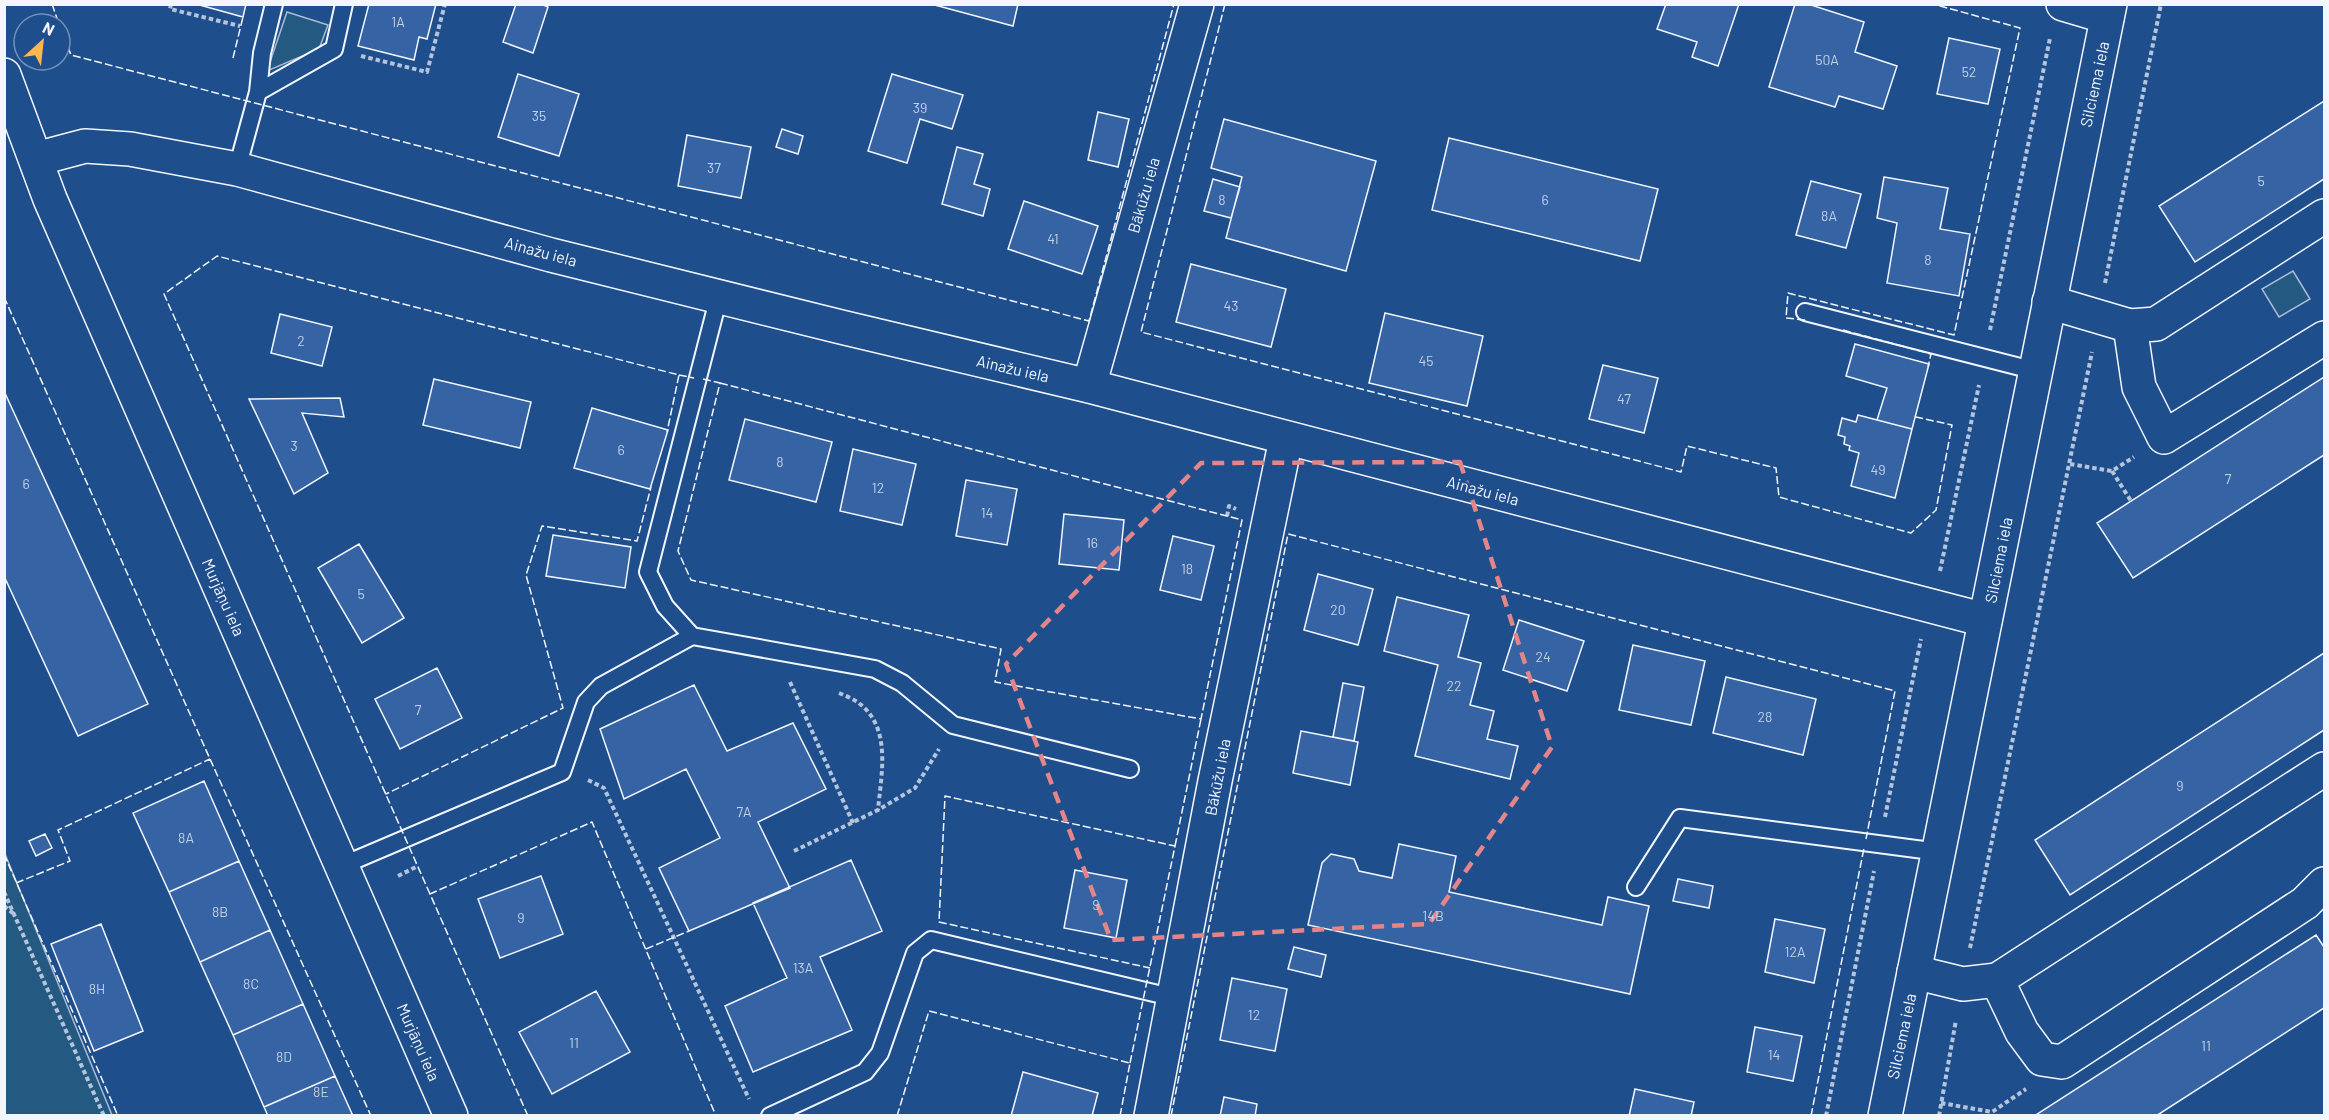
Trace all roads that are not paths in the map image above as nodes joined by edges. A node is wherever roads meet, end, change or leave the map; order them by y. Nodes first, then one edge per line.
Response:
1 (274, 4) edge
2 (344, 4) edge
3 (1197, 4) edge
4 (2108, 11) edge
5 (2057, 16) edge
6 (4, 75) edge
7 (258, 92) junction
8 (36, 159) junction
9 (237, 169) junction
10 (2325, 216) edge
11 (719, 296) junction
12 (2049, 302) junction
13 (1805, 312) dead end
14 (2130, 326) junction
15 (2325, 338) edge
16 (2036, 371) junction
17 (1089, 386) junction
18 (1286, 439) junction
19 (1985, 620) junction
20 (692, 636) junction
21 (2325, 769) edge
22 (1130, 770) dead end
23 (1939, 852) junction
24 (341, 866) junction
25 (2325, 884) edge
26 (1636, 886) dead end
27 (1914, 972) junction
28 (1997, 980) junction
29 (1175, 998) junction
30 (451, 1116) edge
31 (770, 1116) edge
32 (1151, 1116) edge
33 (1885, 1116) edge

1 - 7 lane
2 - 7 lane
3 - 17 street, Bākūžu iela
4 - 5 street
4 - 12 street, Silciema iela
6 - 8 street, Murjāņu iela
7 - 9 lane
8 - 9 street, Ainažu iela
8 - 24 street, Murjāņu iela
9 - 11 street, Ainažu iela
10 - 14 street
11 - 17 street, Ainažu iela
11 - 20 lane
12 - 14 street
12 - 16 street, Silciema iela
13 - 16 lane
14 - 15 street
16 - 19 street, Silciema iela
17 - 18 street, Ainažu iela
18 - 19 street, Ainažu iela
18 - 29 street, Bākūžu iela
19 - 23 street, Silciema iela
20 - 22 lane
20 - 24 lane
21 - 28 street
23 - 26 lane
23 - 27 street, Silciema iela
24 - 30 street, Murjāņu iela
25 - 28 street
27 - 28 street
27 - 33 street, Silciema iela
29 - 31 lane
29 - 32 street, Bākūžu iela

